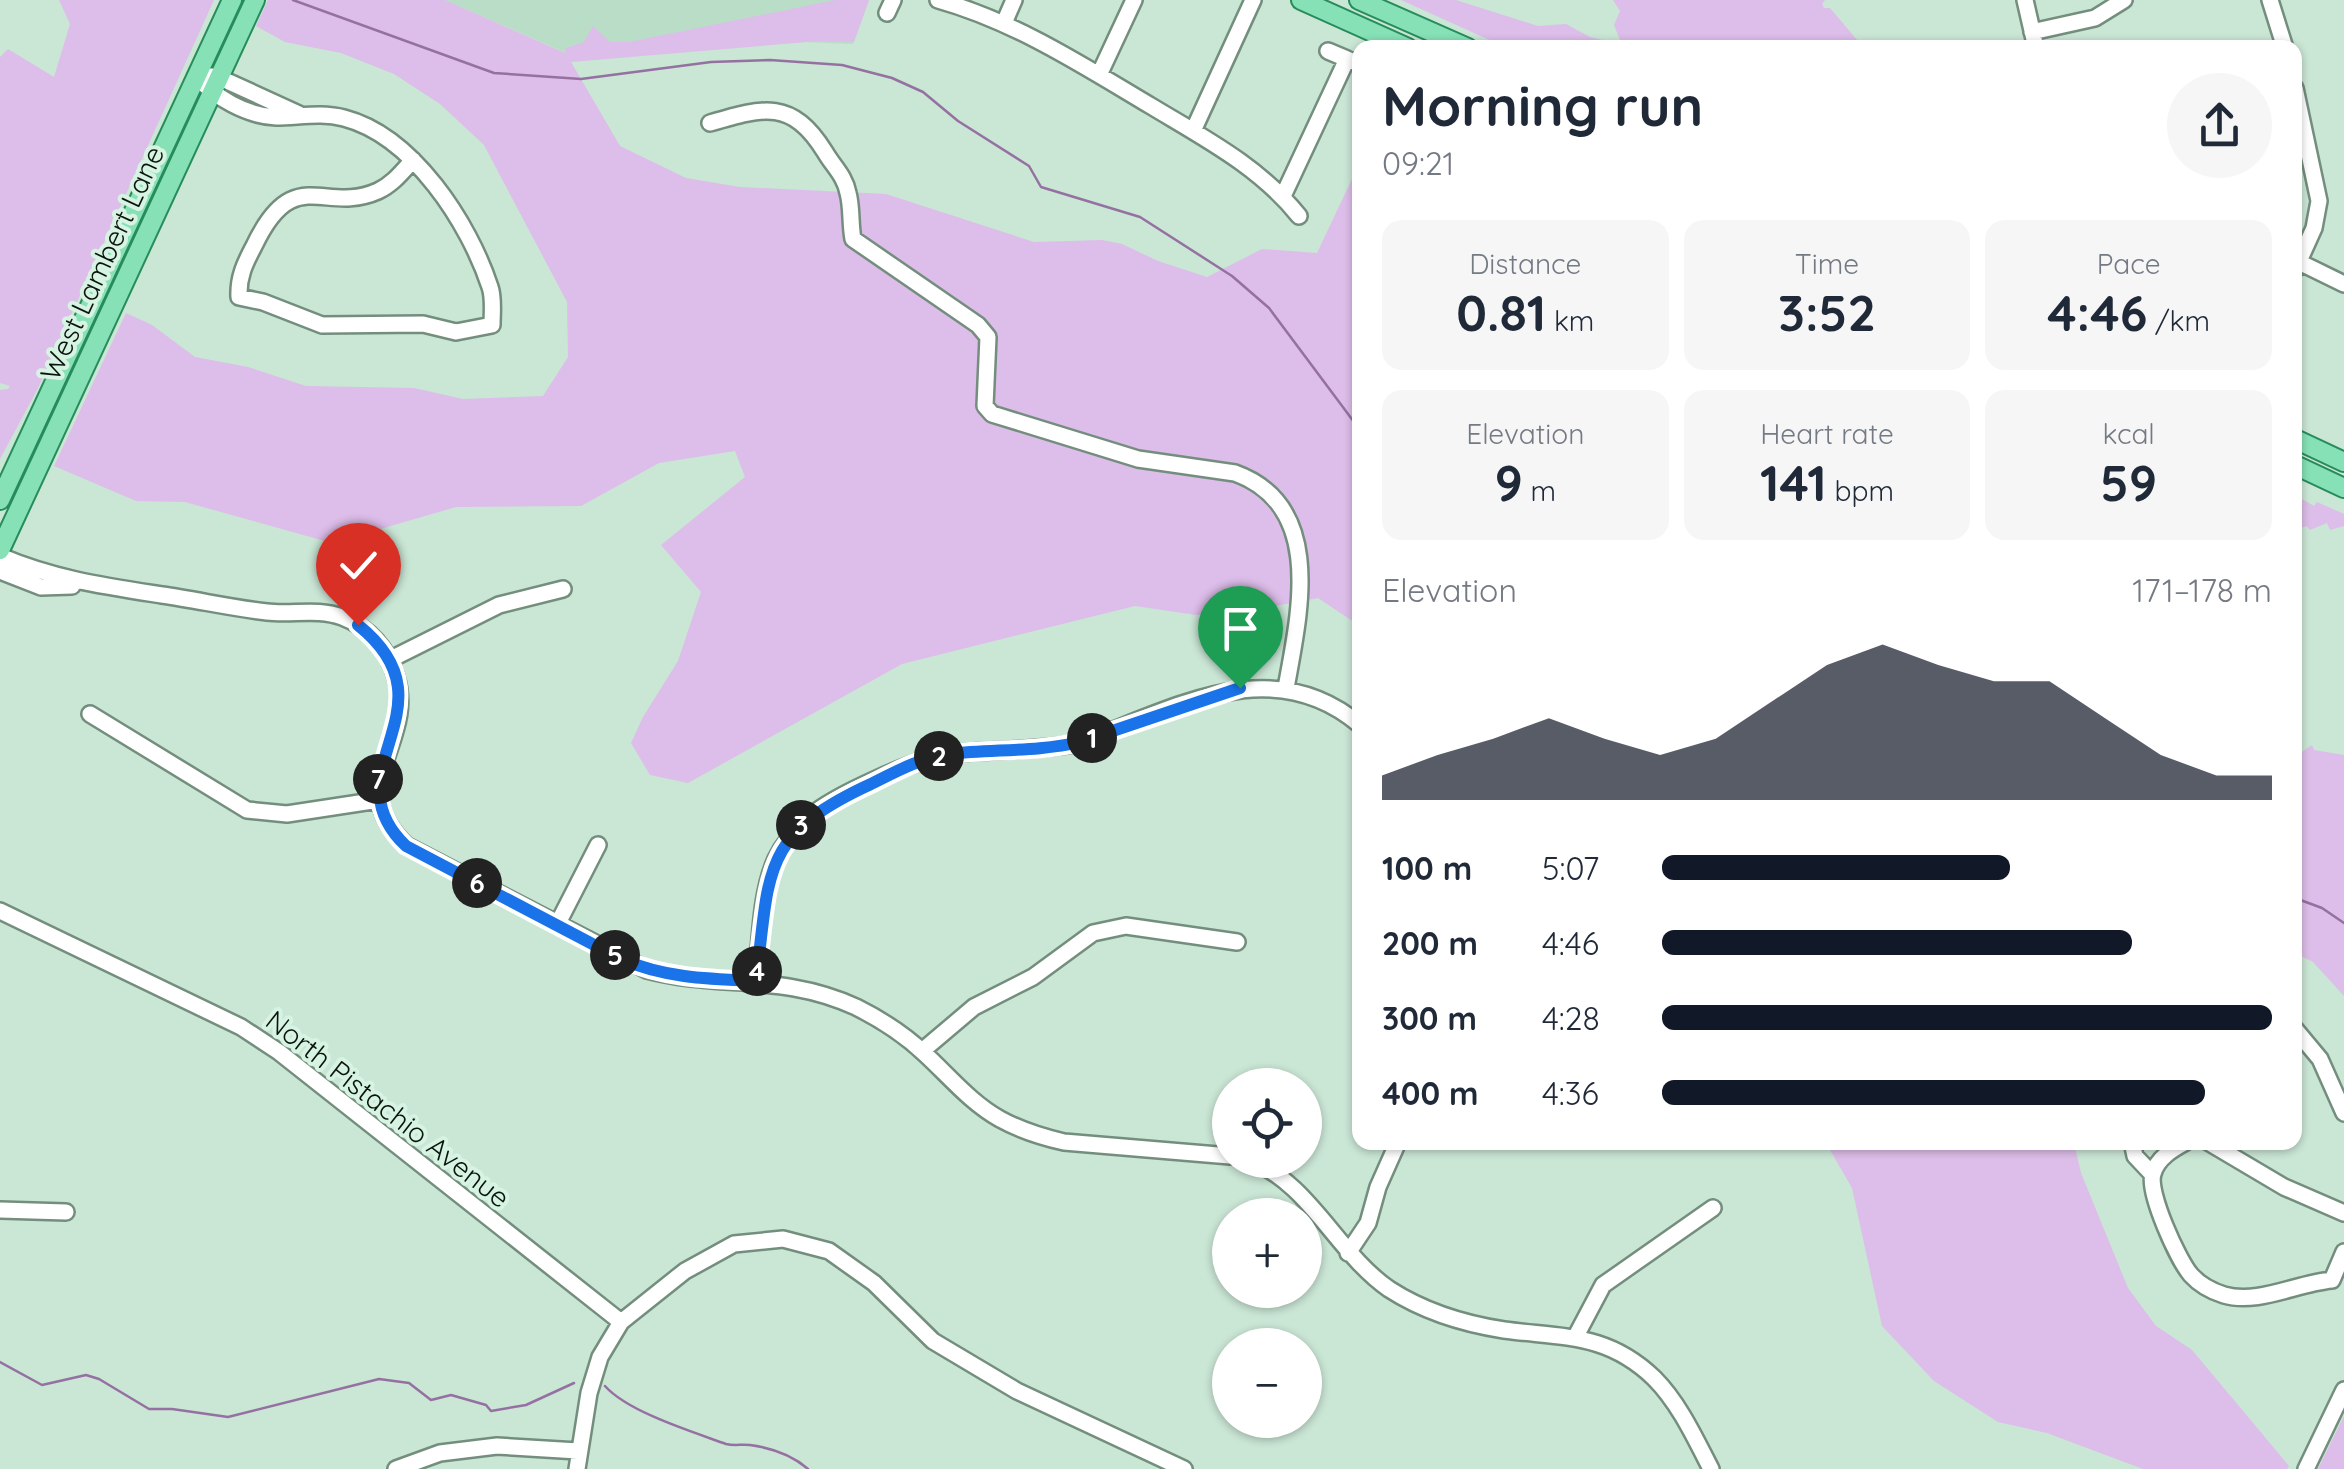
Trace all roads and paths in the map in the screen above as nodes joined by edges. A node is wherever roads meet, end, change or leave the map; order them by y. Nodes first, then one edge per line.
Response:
1 (232, 0) edge
2 (255, 0) edge
3 (938, 0) edge
4 (1014, 0) edge
5 (1134, 0) edge
6 (1253, 0) edge
7 (1301, 0) edge
8 (1360, 0) edge
9 (2025, 0) edge
10 (2124, 0) edge
11 (2270, 0) edge
12 (1004, 23) junction
13 (1390, 40) edge
14 (1448, 40) edge
15 (2034, 40) edge
16 (2282, 40) edge
17 (1328, 51) dead end
18 (1352, 61) edge
19 (1352, 66) edge
20 (1100, 75) junction
21 (196, 76) junction
22 (215, 85) junction
23 (2302, 120) edge
24 (710, 123) dead end
25 (1193, 131) junction
26 (413, 160) junction
27 (1284, 196) junction
28 (1299, 216) dead end
29 (2302, 255) edge
30 (2302, 268) edge
31 (2344, 284) edge
32 (2302, 441) edge
33 (2344, 462) edge
34 (2302, 468) edge
35 (2344, 488) edge
36 (0, 500) edge
37 (0, 553) edge
38 (0, 571) edge
39 (91, 584) junction
40 (562, 589) dead end
41 (391, 659) junction
42 (1286, 688) junction
43 (90, 714) dead end
44 (1352, 720) edge
45 (379, 800) junction
46 (598, 845) dead end
47 (0, 911) edge
48 (558, 925) junction
49 (1237, 942) dead end
50 (756, 981) junction
51 (2302, 1038) edge
52 (922, 1051) junction
53 (2344, 1113) edge
54 (1394, 1150) edge
55 (2133, 1150) edge
56 (2174, 1150) edge
57 (2222, 1150) edge
58 (1212, 1154) edge
59 (2152, 1174) junction
60 (1281, 1178) edge
61 (1713, 1208) dead end
62 (0, 1210) edge
63 (66, 1212) dead end
64 (2344, 1213) edge
65 (2344, 1252) edge
66 (1348, 1253) junction
67 (621, 1322) junction
68 (1576, 1336) junction
69 (2344, 1390) edge
70 (578, 1451) junction
71 (396, 1469) edge
72 (577, 1469) edge
73 (1184, 1469) edge
74 (1711, 1469) edge
75 (2306, 1469) edge

1 - 21 main road, West Lambert Lane
2 - 22 main road, West Lambert Lane
3 - 12 street
4 - 12 street
5 - 20 street
6 - 25 street
7 - 13 main road
8 - 14 main road
9 - 15 street
10 - 15 street
11 - 16 street
12 - 20 street
17 - 18 street
19 - 27 street
20 - 25 street
21 - 22 street
21 - 36 main road, West Lambert Lane
22 - 26 street
22 - 37 main road, West Lambert Lane
23 - 29 street
24 - 42 street
25 - 27 street
26 - 26 street
27 - 28 street
30 - 31 street
32 - 33 main road
34 - 35 main road
37 - 39 street
38 - 39 street
39 - 41 street
40 - 41 street
41 - 45 street
42 - 44 street
42 - 50 street
43 - 45 street
45 - 48 street
46 - 48 street
47 - 67 street, North Pistachio Avenue
48 - 50 street
49 - 52 street
50 - 52 street
51 - 53 street
52 - 58 street
54 - 66 street
55 - 59 street
56 - 59 street
57 - 64 street
59 - 65 street
60 - 66 street
61 - 68 street
62 - 63 street
66 - 68 street
67 - 70 street
67 - 73 street
68 - 74 street
69 - 75 street
70 - 71 street
70 - 72 street

